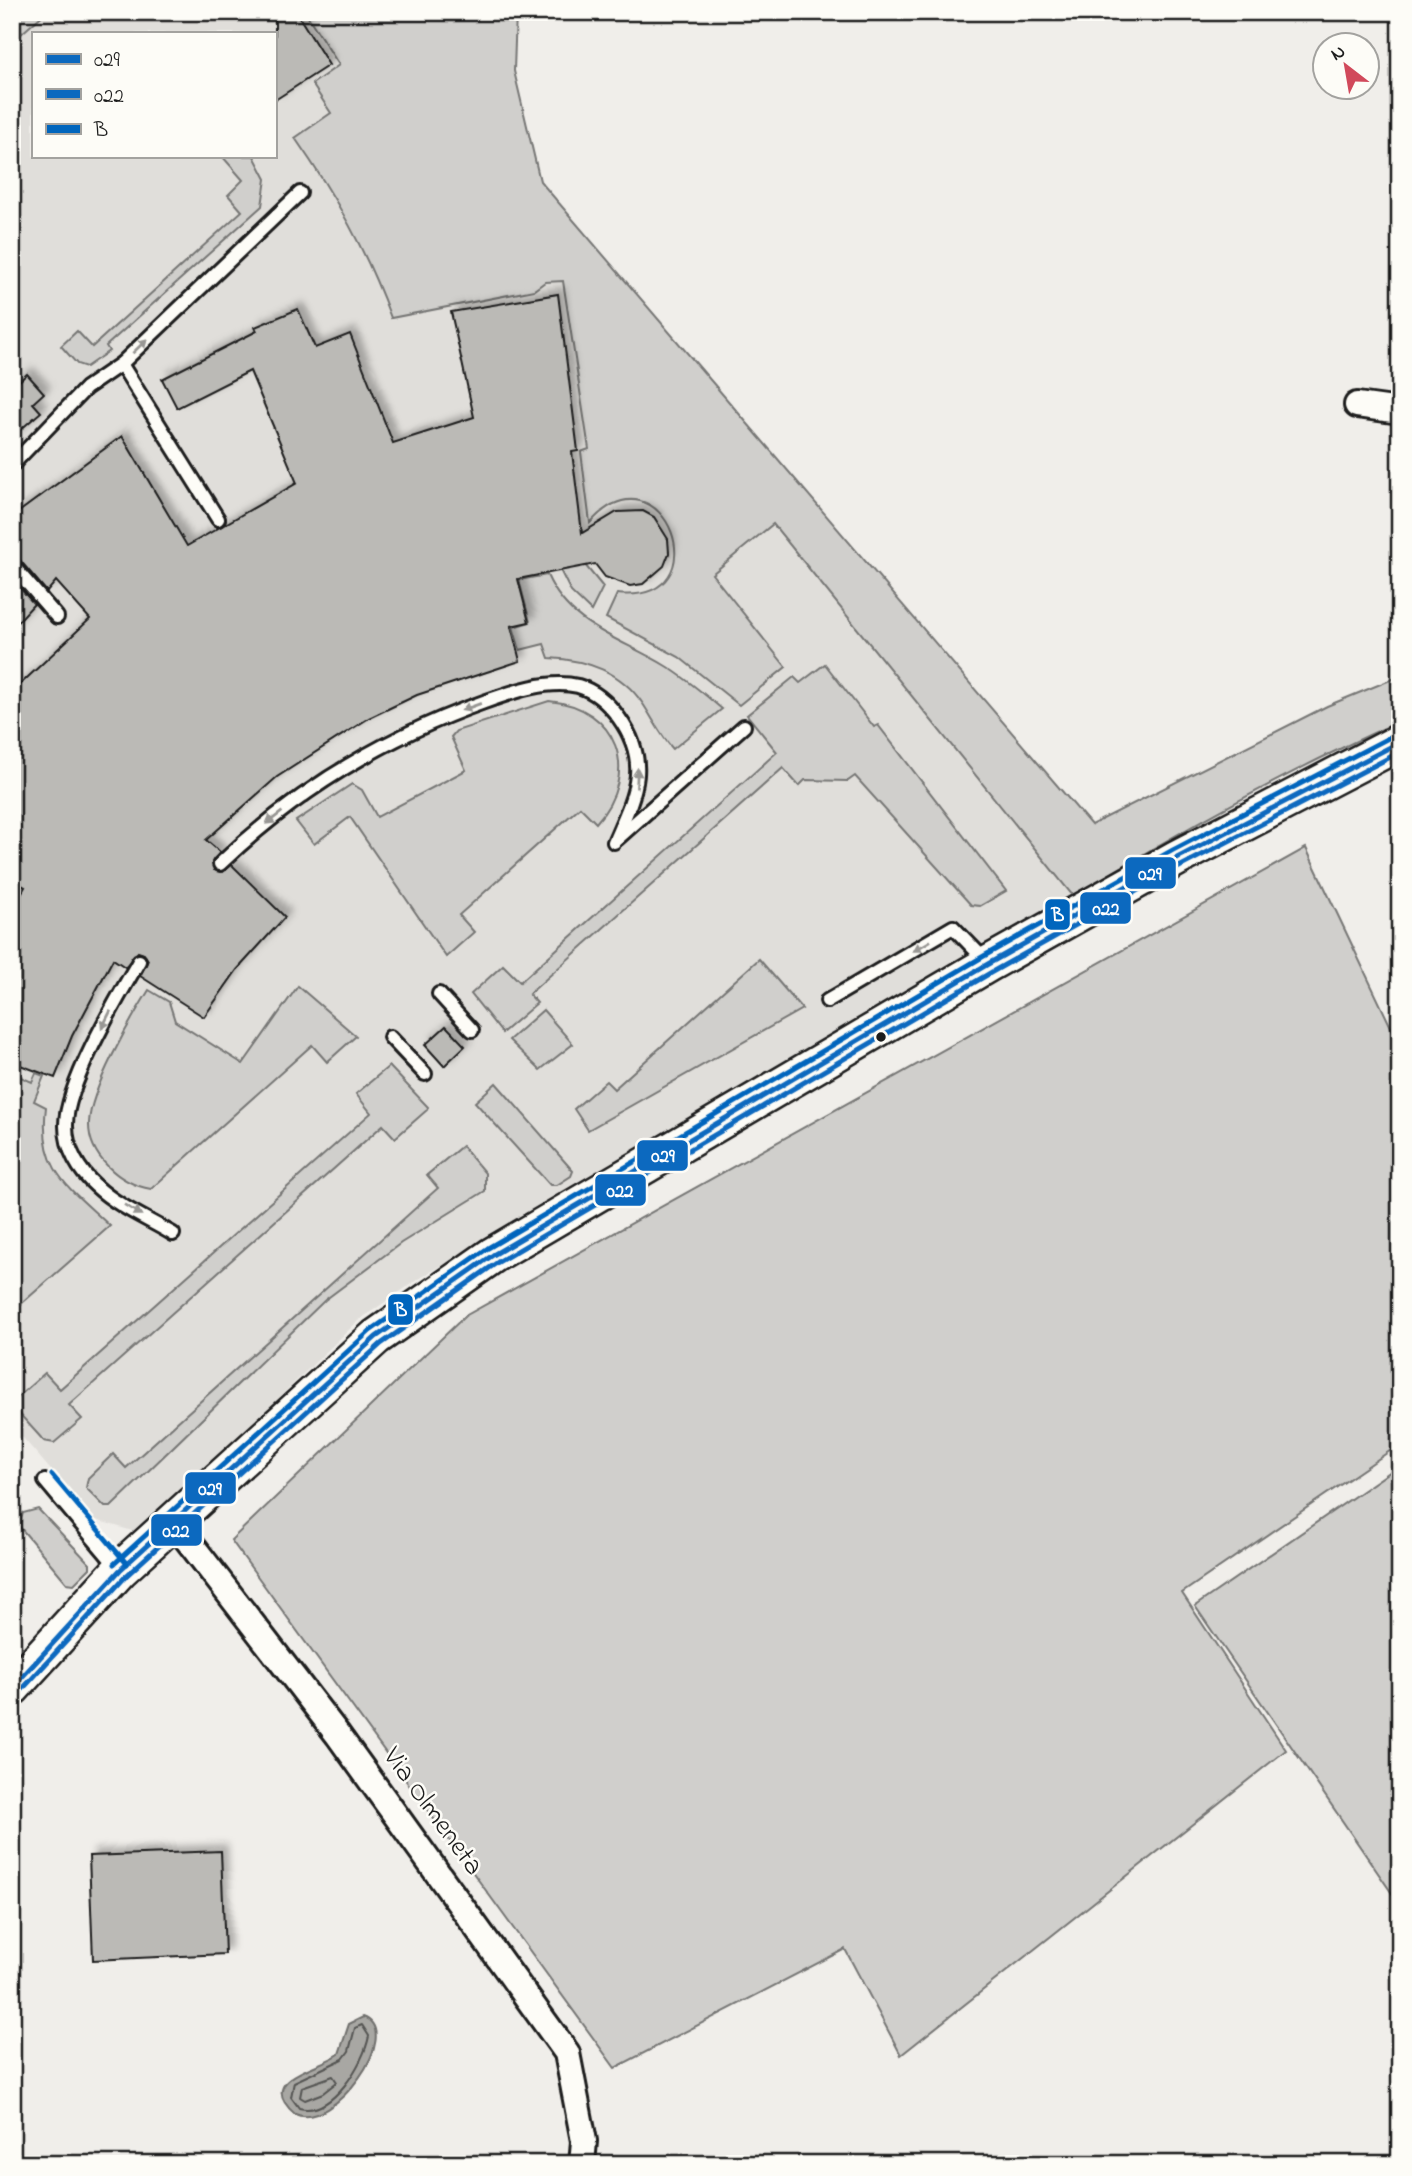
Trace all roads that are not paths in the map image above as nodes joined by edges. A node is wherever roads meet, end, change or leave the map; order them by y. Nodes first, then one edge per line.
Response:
1 (300, 193) dead end
2 (121, 364) junction
3 (1357, 405) dead end
4 (1400, 411) edge
5 (12, 465) edge
6 (218, 519) dead end
7 (12, 565) edge
8 (57, 617) dead end
9 (744, 726) dead end
10 (1400, 742) edge
11 (220, 864) dead end
12 (139, 961) dead end
13 (988, 964) junction
14 (439, 994) dead end
15 (827, 1001) dead end
16 (472, 1030) dead end
17 (390, 1037) dead end
18 (425, 1074) dead end
19 (173, 1234) dead end
20 (45, 1481) dead end
21 (173, 1521) junction
22 (120, 1570) junction
23 (12, 1688) edge
24 (582, 2164) edge

2 -> 1 lane
2 - 5 lane
2 - 6 lane
3 - 4 street
7 - 8 lane
9 -> 11 lane
10 - 13 street
12 -> 19 lane
13 -> 15 lane
13 - 21 street
14 - 16 lane
17 - 18 lane
20 - 22 lane
21 - 22 street
21 - 24 street, Via Olmeneta
22 - 23 street

